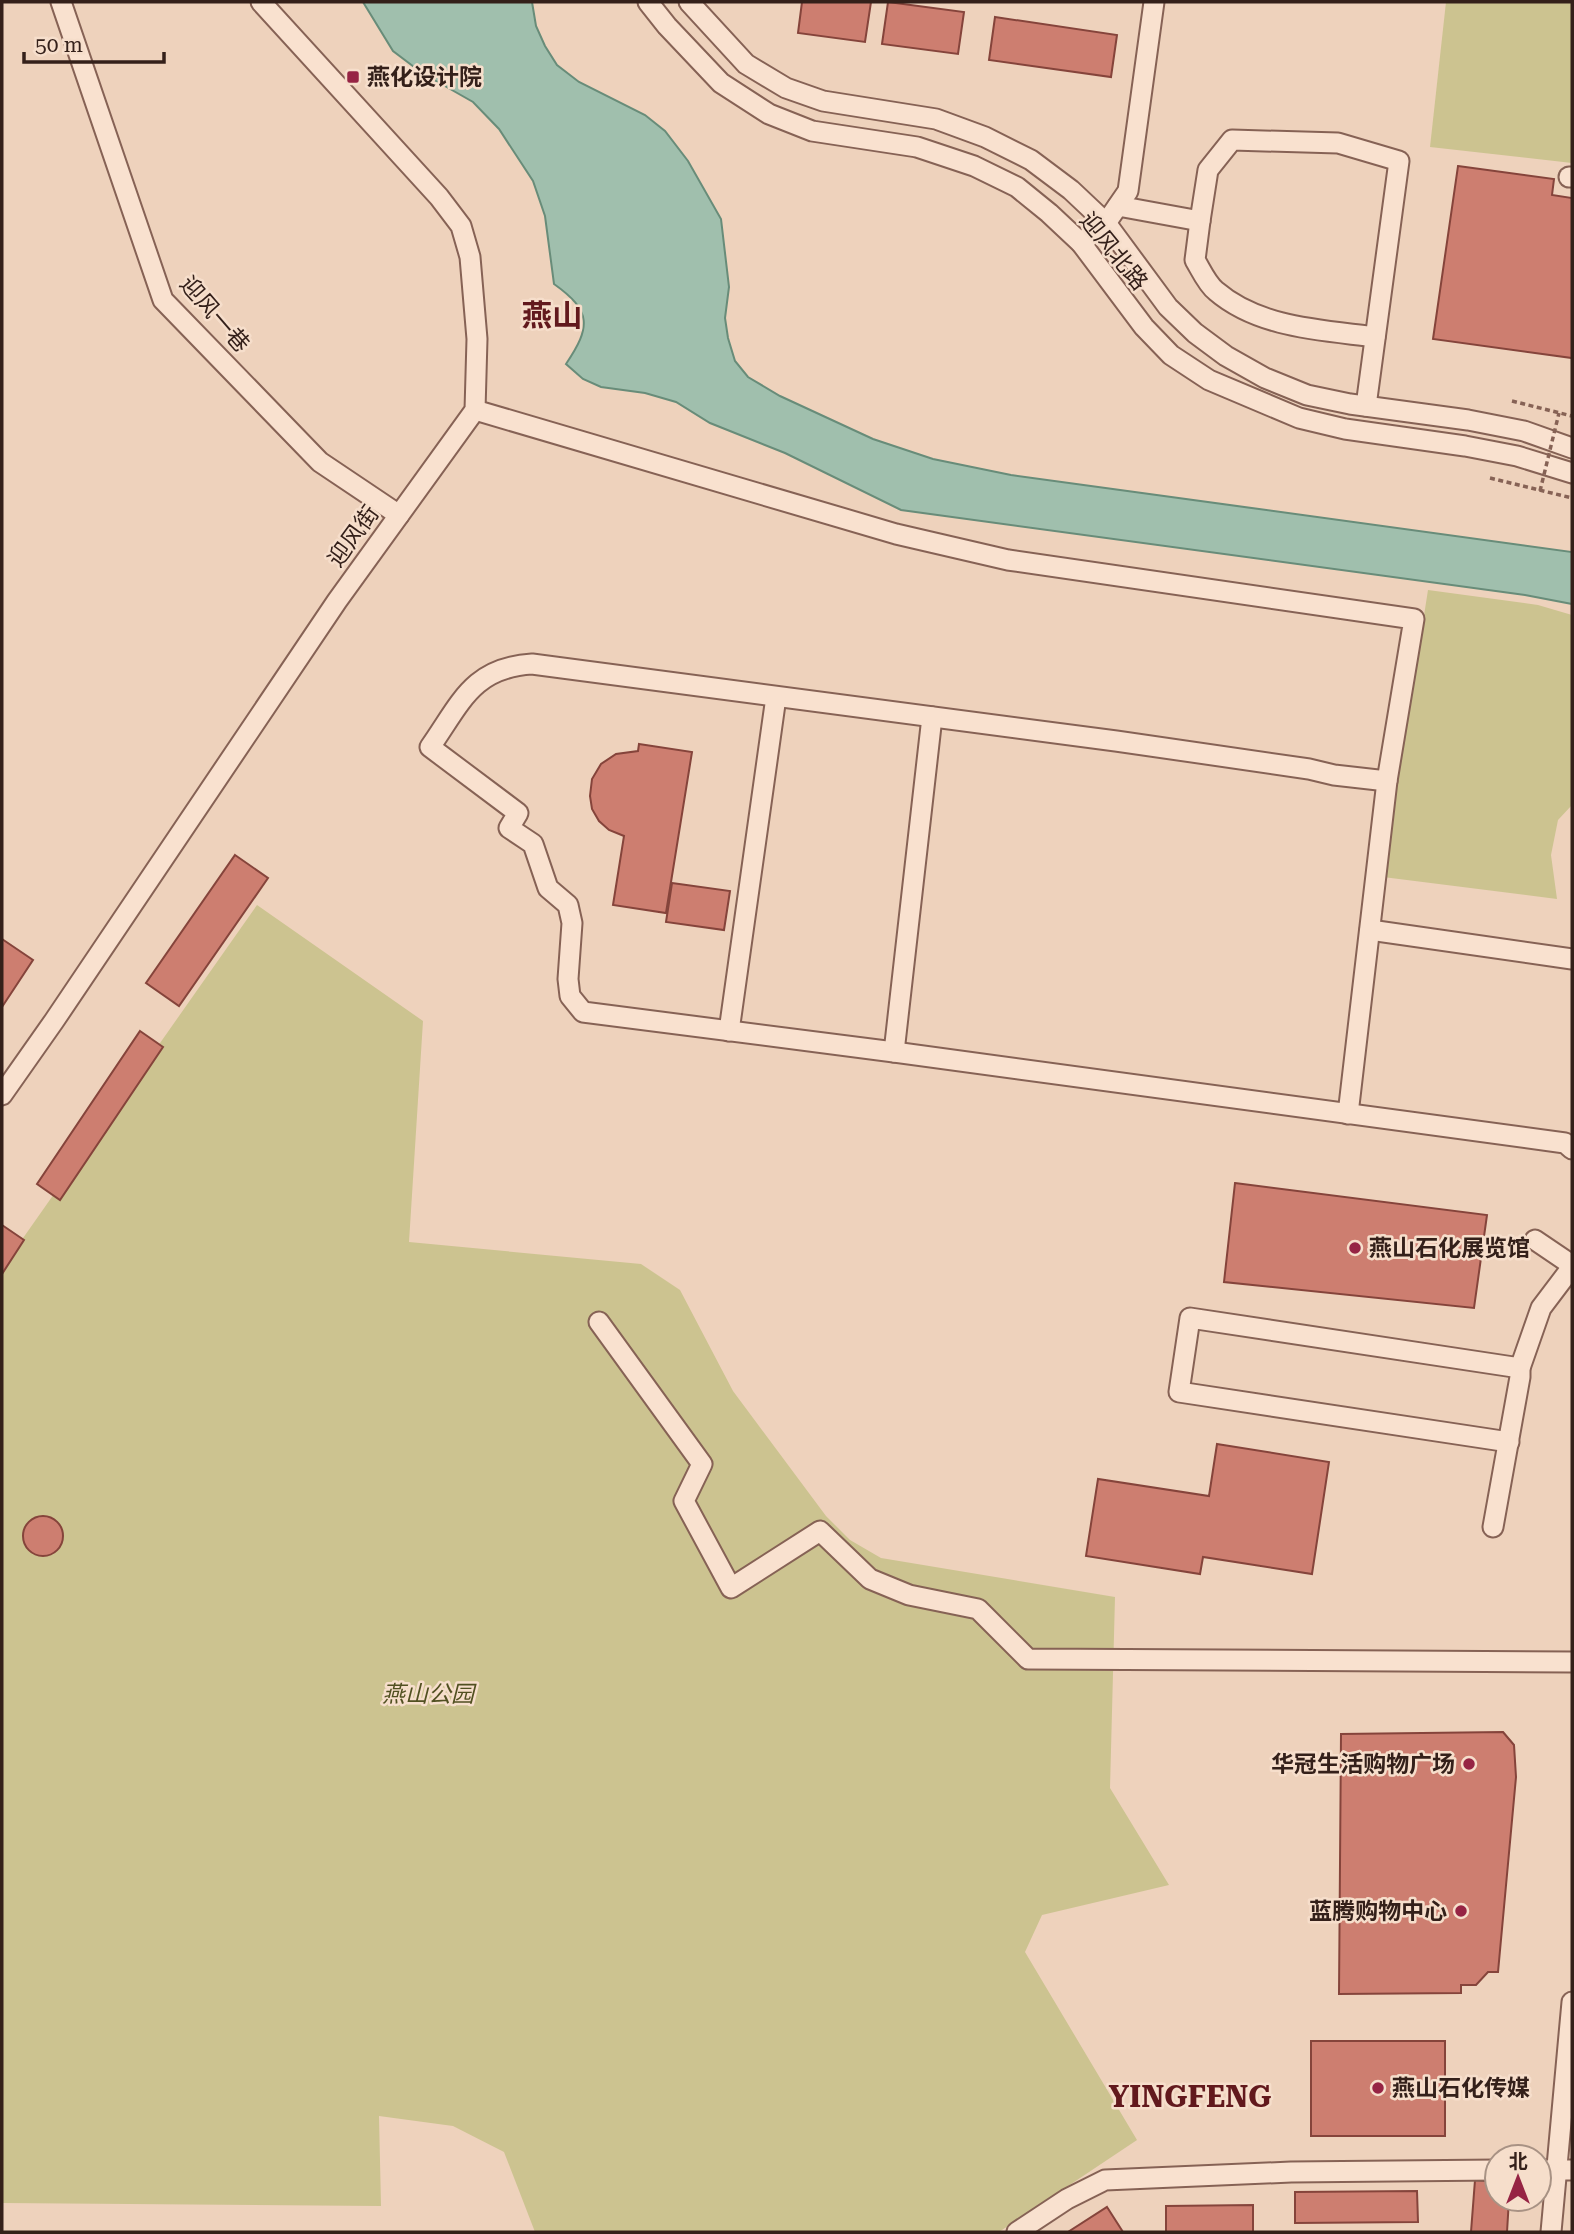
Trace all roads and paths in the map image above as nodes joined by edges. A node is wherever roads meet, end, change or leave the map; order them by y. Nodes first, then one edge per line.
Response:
1 (61, 2) edge
2 (261, 2) edge
3 (648, 2) edge
4 (688, 2) edge
5 (1154, 2) edge
6 (702, 10) edge
7 (697, 59) junction
8 (1118, 206) junction
9 (1200, 221) junction
10 (1106, 223) junction
11 (1081, 243) junction
12 (1375, 337) junction
13 (1512, 401) dead end
14 (1366, 406) junction
15 (475, 410) junction
16 (1559, 413) junction
17 (1572, 416) edge
18 (1572, 448) edge
19 (1572, 473) edge
20 (1490, 478) dead end
21 (1540, 491) junction
22 (1572, 498) edge
23 (399, 515) junction
24 (776, 697) junction
25 (932, 717) junction
26 (1387, 781) junction
27 (1370, 930) junction
28 (1572, 958) edge
29 (729, 1031) junction
30 (894, 1052) junction
31 (2, 1095) edge
32 (1348, 1114) junction
33 (1572, 1149) edge
34 (1535, 1240) dead end
35 (1572, 1266) edge
36 (599, 1322) dead end
37 (1520, 1368) junction
38 (1508, 1442) junction
39 (1493, 1527) dead end
40 (1572, 1662) edge
41 (1572, 2002) edge
42 (1483, 2170) edge
43 (1556, 2170) edge
44 (1017, 2232) edge
45 (1551, 2232) edge

1 - 23 street, 迎风一巷
2 - 15 street
3 - 7 street, 迎风北路
4 - 6 street, 迎风北路
5 - 8 street
6 - 7 street
6 - 10 street, 迎风北路
7 - 11 street, 迎风北路
8 - 9 street
8 - 10 street
9 - 12 street
9 - 12 street
10 - 11 street
10 - 14 street, 迎风北路
11 - 19 street, 迎风北路
12 - 14 street
13 - 16 path
14 - 18 street, 迎风北路
15 - 23 street, 迎风街
15 - 26 street
16 - 17 path
16 - 21 path, bridge
20 - 21 path
21 - 22 path
23 - 31 street, 迎风街
24 - 25 street
24 - 29 street
24 - 29 street
25 - 26 street
25 - 30 street
26 - 27 street
27 - 28 street
27 - 32 street
29 - 30 street
30 - 32 street
32 - 33 street
34 - 35 street
35 - 37 street
36 - 40 street
37 - 38 street
37 - 38 street
38 - 39 street
41 - 43 street
42 - 44 street
43 - 45 street

